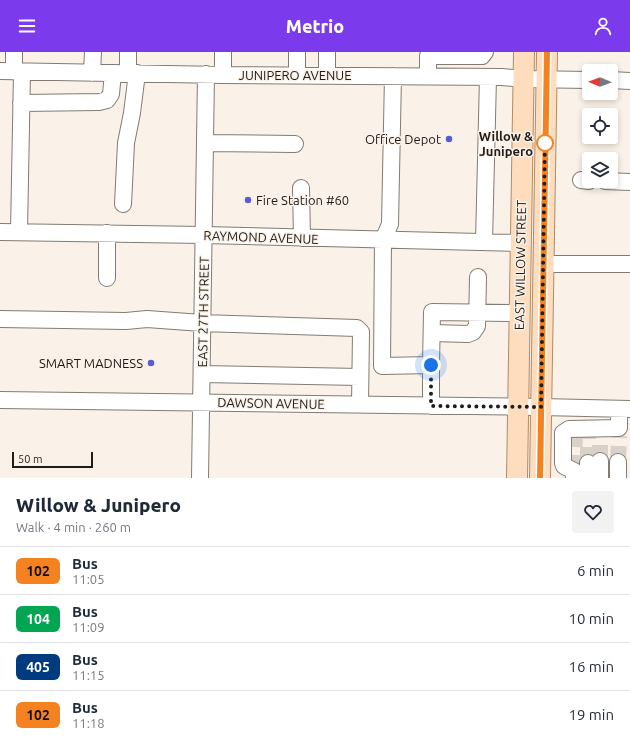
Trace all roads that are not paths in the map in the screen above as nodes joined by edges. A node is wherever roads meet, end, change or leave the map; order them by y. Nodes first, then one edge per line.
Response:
1 (14, 52) edge
2 (92, 52) edge
3 (128, 52) edge
4 (223, 52) edge
5 (297, 52) edge
6 (327, 52) edge
7 (485, 52) edge
8 (524, 52) edge
9 (547, 52) edge
10 (12, 71) edge
11 (92, 73) junction
12 (126, 73) junction
13 (206, 74) junction
14 (223, 75) junction
15 (297, 75) junction
16 (327, 75) junction
17 (393, 76) junction
18 (428, 76) junction
19 (488, 77) junction
20 (523, 79) junction
21 (547, 80) junction
22 (582, 80) edge
23 (618, 80) edge
24 (630, 81) edge
25 (21, 103) junction
26 (205, 143) junction
27 (295, 144) dead end
28 (618, 182) edge
29 (630, 182) edge
30 (301, 188) dead end
31 (124, 204) dead end
32 (0, 232) edge
33 (19, 232) junction
34 (108, 233) junction
35 (204, 235) junction
36 (302, 238) junction
37 (383, 240) junction
38 (484, 242) junction
39 (521, 243) junction
40 (543, 264) junction
41 (630, 264) edge
42 (478, 277) dead end
43 (107, 278) dead end
44 (477, 313) junction
45 (519, 314) junction
46 (0, 319) edge
47 (202, 323) junction
48 (432, 333) junction
49 (431, 365) junction
50 (202, 374) junction
51 (360, 377) junction
52 (0, 400) edge
53 (201, 402) junction
54 (360, 405) junction
55 (431, 406) junction
56 (518, 407) junction
57 (541, 407) junction
58 (625, 409) edge
59 (618, 462) tunnel mouth
60 (592, 467) tunnel mouth
61 (200, 478) edge
62 (517, 478) edge
63 (540, 478) edge
64 (574, 478) edge
65 (600, 478) edge
66 (618, 478) edge

1 - 10 street
2 - 11 street
3 - 12 street
4 - 14 street
5 - 15 street
6 - 16 street
7 - 18 street
8 - 20 main road, EAST WILLOW STREET
9 - 21 main road, EAST WILLOW STREET
10 - 11 street, JUNIPERO AVENUE
10 - 25 street
11 - 12 street, JUNIPERO AVENUE
12 - 13 street, JUNIPERO AVENUE
12 - 25 street
12 - 31 street
13 - 14 street, JUNIPERO AVENUE
13 - 26 street, EAST 27TH STREET
14 - 15 street, JUNIPERO AVENUE
15 - 16 street, JUNIPERO AVENUE
16 - 17 street, JUNIPERO AVENUE
17 - 18 street, JUNIPERO AVENUE
17 - 37 street
18 - 19 street, JUNIPERO AVENUE
19 - 20 street, JUNIPERO AVENUE
19 - 38 street
20 - 21 street, JUNIPERO AVENUE
20 - 39 main road, EAST WILLOW STREET
21 - 22 street, JUNIPERO AVENUE
21 - 40 main road, EAST WILLOW STREET
23 - 24 street
25 - 33 street
26 - 27 street
26 - 35 street, EAST 27TH STREET
28 - 29 street
30 - 36 street
32 - 33 street, RAYMOND AVENUE
33 - 34 street, RAYMOND AVENUE
34 - 35 street, RAYMOND AVENUE
34 - 43 street
35 - 36 street, RAYMOND AVENUE
35 - 47 street, EAST 27TH STREET
36 - 37 street, RAYMOND AVENUE
37 - 38 street, RAYMOND AVENUE
37 - 49 street
38 - 39 street, RAYMOND AVENUE
39 - 45 main road, EAST WILLOW STREET
40 - 41 street
40 - 57 main road, EAST WILLOW STREET
42 - 44 street
44 - 45 street
44 - 48 street
44 - 48 street
45 - 56 main road, EAST WILLOW STREET
46 - 47 street
47 - 50 street, EAST 27TH STREET
47 - 51 street
48 - 49 street
49 - 55 street
50 - 51 street
50 - 53 street, EAST 27TH STREET
51 - 54 street
52 - 53 street, DAWSON AVENUE
53 - 54 street, DAWSON AVENUE
53 - 61 street, EAST 27TH STREET
54 - 55 street, DAWSON AVENUE
55 - 56 street, DAWSON AVENUE
56 - 57 street, DAWSON AVENUE
56 - 62 main road, EAST WILLOW STREET
57 - 58 street, DAWSON AVENUE
57 - 63 main road, EAST WILLOW STREET
58 - 64 street
59 - 66 street
60 - 65 street

